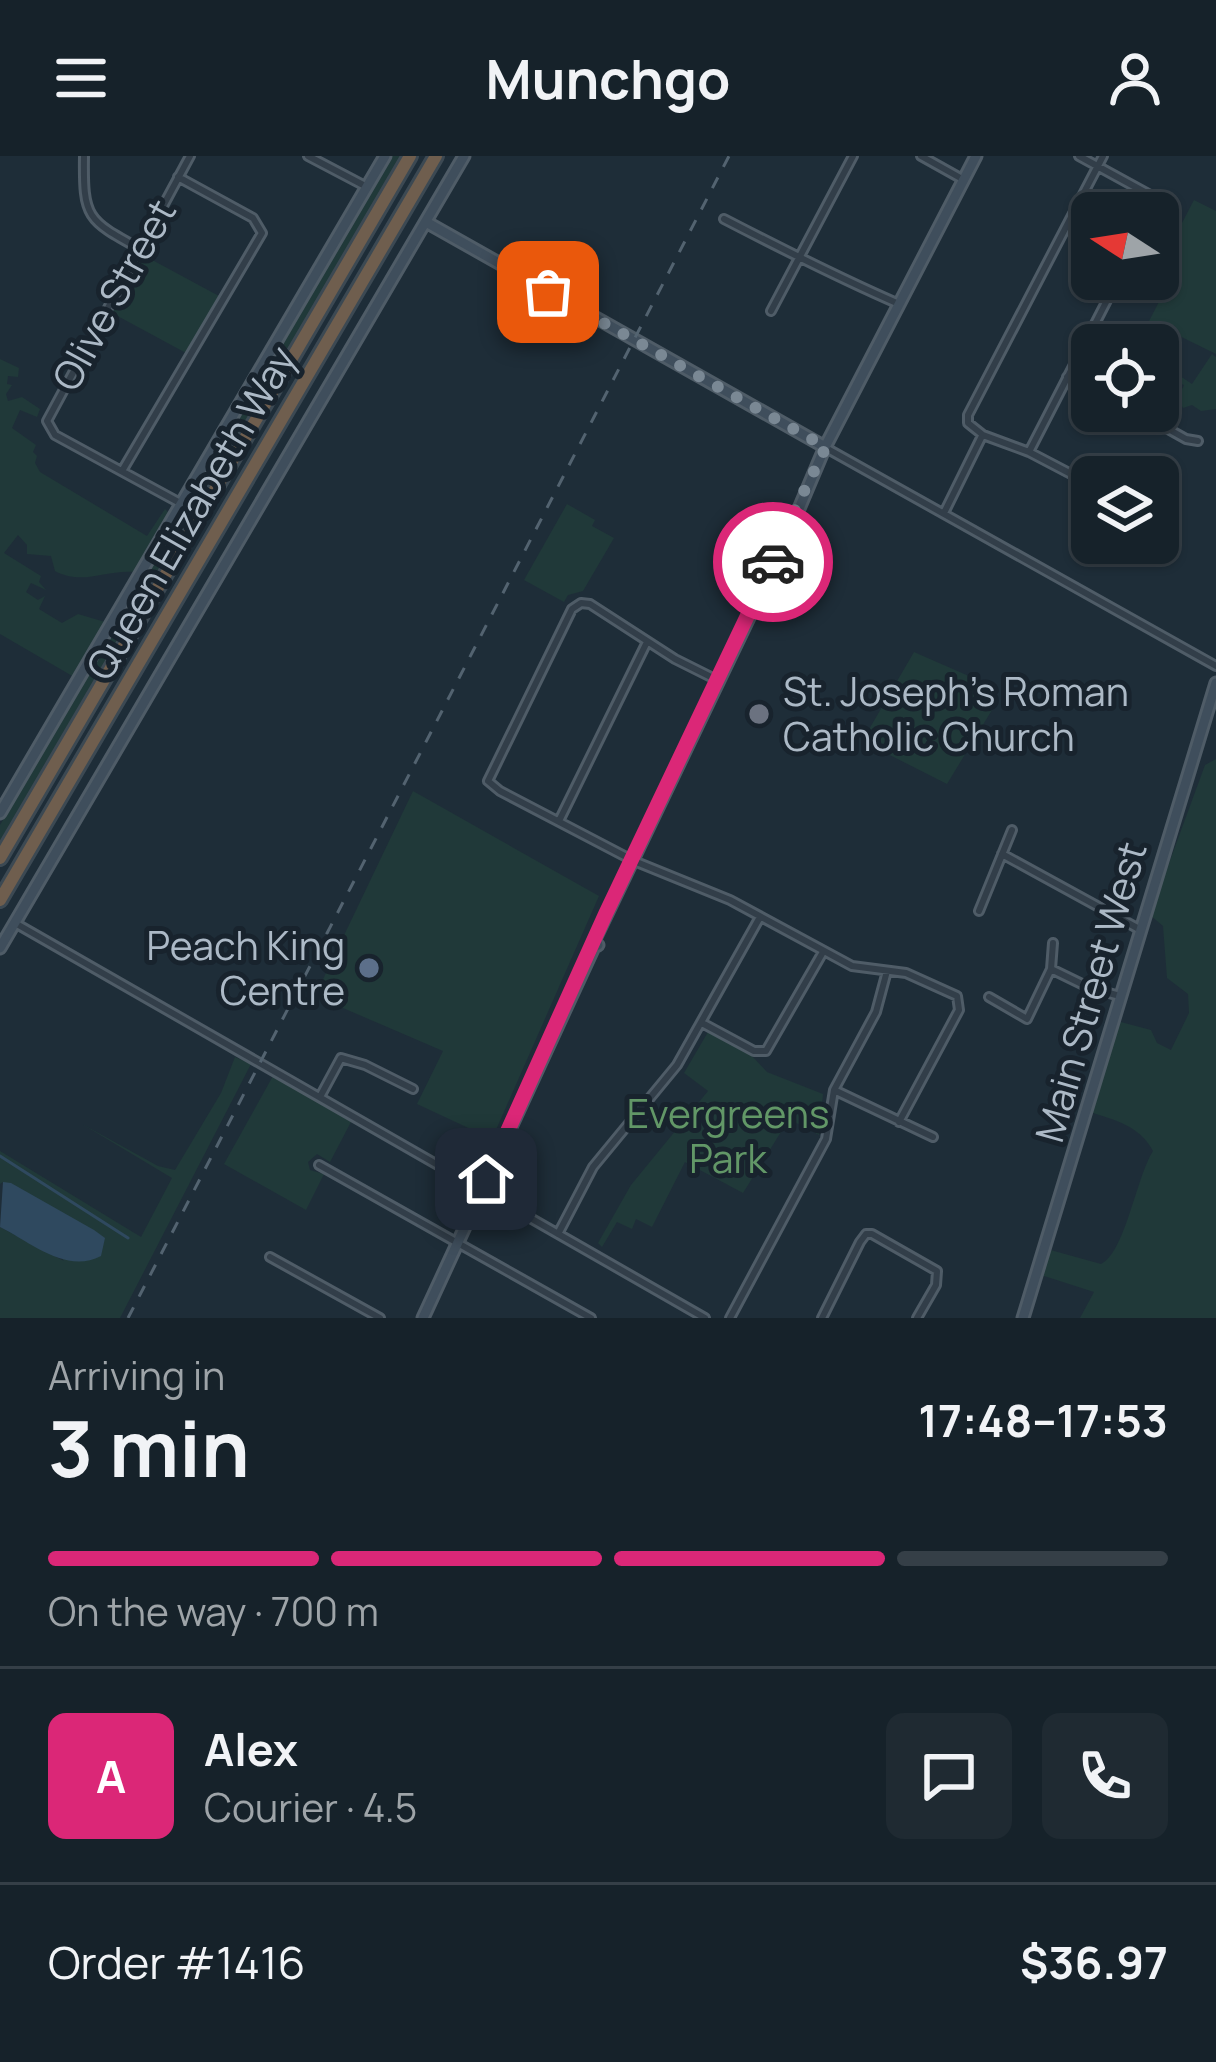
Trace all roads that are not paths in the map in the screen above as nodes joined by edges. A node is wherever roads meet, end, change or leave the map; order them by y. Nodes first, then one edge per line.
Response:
1 (84, 156) edge
2 (190, 156) edge
3 (308, 156) edge
4 (385, 156) edge
5 (410, 156) edge
6 (436, 156) edge
7 (464, 156) edge
8 (854, 156) edge
9 (921, 156) edge
10 (976, 156) edge
11 (1079, 156) edge
12 (1103, 156) edge
13 (1098, 166) junction
14 (178, 177) junction
15 (964, 180) junction
16 (367, 187) junction
17 (1145, 192) edge
18 (724, 219) dead end
19 (426, 222) junction
20 (140, 249) junction
21 (800, 259) junction
22 (1107, 300) edge
23 (899, 304) junction
24 (771, 311) dead end
25 (1067, 377) junction
26 (1071, 379) edge
27 (1174, 432) edge
28 (982, 435) junction
29 (1198, 441) dead end
30 (826, 447) junction
31 (1029, 452) junction
32 (122, 471) junction
33 (1071, 474) edge
34 (180, 503) junction
35 (944, 513) junction
36 (647, 642) junction
37 (1216, 665) edge
38 (717, 680) junction
39 (1216, 683) edge
40 (0, 813) edge
41 (559, 821) junction
42 (1012, 830) dead end
43 (1002, 854) junction
44 (0, 858) edge
45 (634, 861) junction
46 (0, 900) edge
47 (979, 910) dead end
48 (760, 917) junction
49 (15, 923) junction
50 (1139, 929) junction
51 (1053, 943) dead end
52 (0, 948) edge
53 (823, 952) junction
54 (1051, 969) junction
55 (887, 971) junction
56 (1120, 996) junction
57 (989, 997) dead end
58 (702, 1023) junction
59 (413, 1089) dead end
60 (834, 1090) junction
61 (320, 1095) junction
62 (899, 1122) junction
63 (933, 1137) dead end
64 (319, 1165) dead end
65 (482, 1190) junction
66 (558, 1234) junction
67 (457, 1243) junction
68 (271, 1257) dead end
69 (380, 1318) edge
70 (423, 1318) edge
71 (590, 1318) edge
72 (705, 1318) edge
73 (730, 1318) edge
74 (822, 1318) edge
75 (917, 1318) edge
76 (1023, 1318) edge

1 - 20 street
2 - 14 street, Olive Street
3 - 16 street
4 - 16 street
5 - 44 highway, Queen Elizabeth Way
6 - 46 highway, Queen Elizabeth Way
7 - 19 street
8 - 21 street
9 - 15 street
10 - 15 street
11 - 13 street
12 - 13 street
13 - 17 street
13 - 28 street
14 - 20 street, Olive Street
14 - 32 street
15 - 23 street
16 - 34 street
18 - 21 street
19 - 30 street
19 - 49 street
20 - 32 street, Olive Street
21 - 23 street
21 - 24 street
22 - 25 street
23 - 30 street
25 - 26 street
25 - 31 street
27 - 29 street
28 - 31 street
28 - 35 street
30 - 35 street
30 - 38 street
31 - 33 street
32 - 34 street, Olive Street
34 - 40 street
35 - 37 street
36 - 38 street
36 - 41 street
36 - 41 street
38 - 45 street
39 - 50 street, Main Street West
41 - 45 street
42 - 43 street
43 - 47 street
43 - 50 street
45 - 48 street
45 - 65 street
48 - 53 street
48 - 58 street
49 - 52 street
49 - 61 street
50 - 56 street, Main Street West
51 - 54 street
53 - 55 street
53 - 58 street
54 - 56 street
54 - 57 street
55 - 60 street
55 - 62 street
56 - 76 street, Main Street West
58 - 66 street
59 - 61 street
60 - 62 street
60 - 73 street
61 - 65 street
62 - 63 street
64 - 67 street
65 - 66 street
65 - 67 street
66 - 72 street
67 - 70 street
67 - 71 street
68 - 69 street
74 - 75 street

